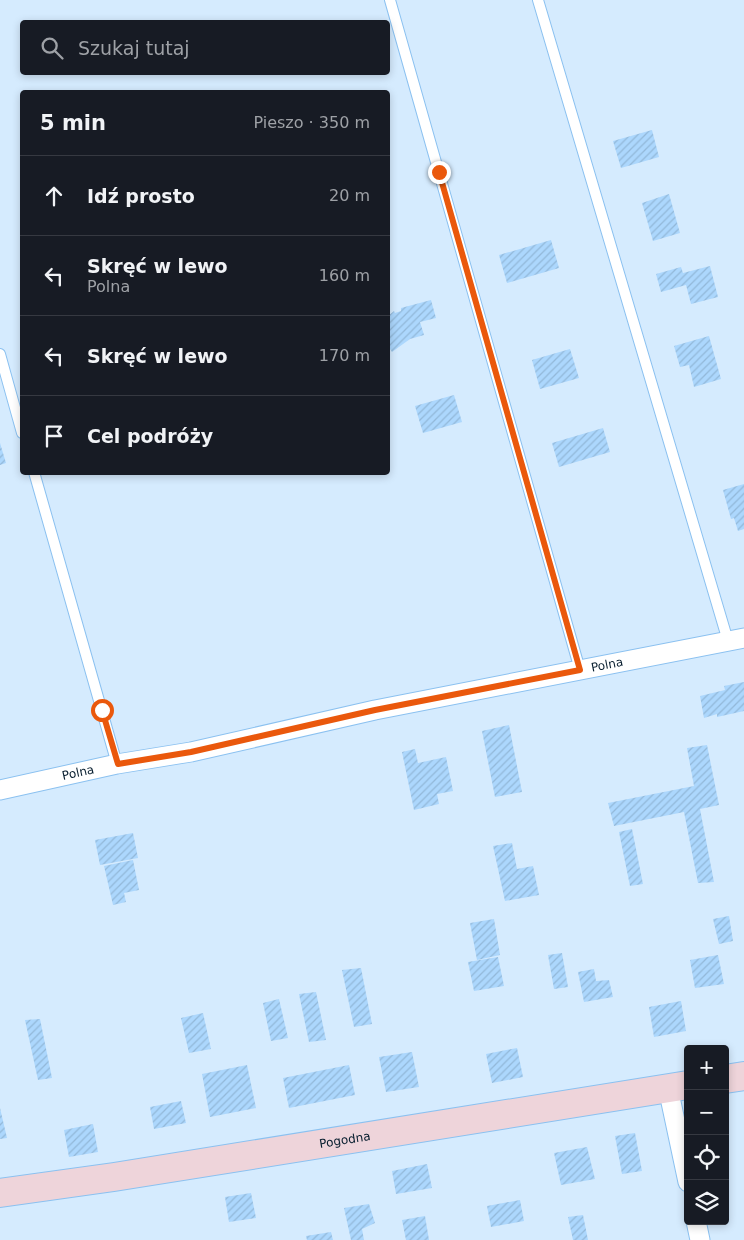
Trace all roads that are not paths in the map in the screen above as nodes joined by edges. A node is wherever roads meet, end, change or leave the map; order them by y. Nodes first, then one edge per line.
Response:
1 (390, 0) edge
2 (538, 0) edge
3 (0, 354) edge
4 (20, 425) edge
5 (35, 475) edge
6 (736, 639) edge
7 (580, 670) junction
8 (118, 764) junction
9 (0, 790) edge
10 (744, 1076) edge
11 (729, 1078) edge
12 (678, 1086) edge
13 (688, 1180) edge
14 (0, 1193) edge
15 (697, 1225) edge
16 (700, 1240) edge

1 - 7 lane
2 - 6 lane
3 - 4 lane
5 - 8 lane
6 - 7 street, Polna
7 - 8 street, Polna
8 - 9 street, Polna
10 - 11 street
12 - 13 street
12 - 14 street, Pogodna
15 - 16 street

